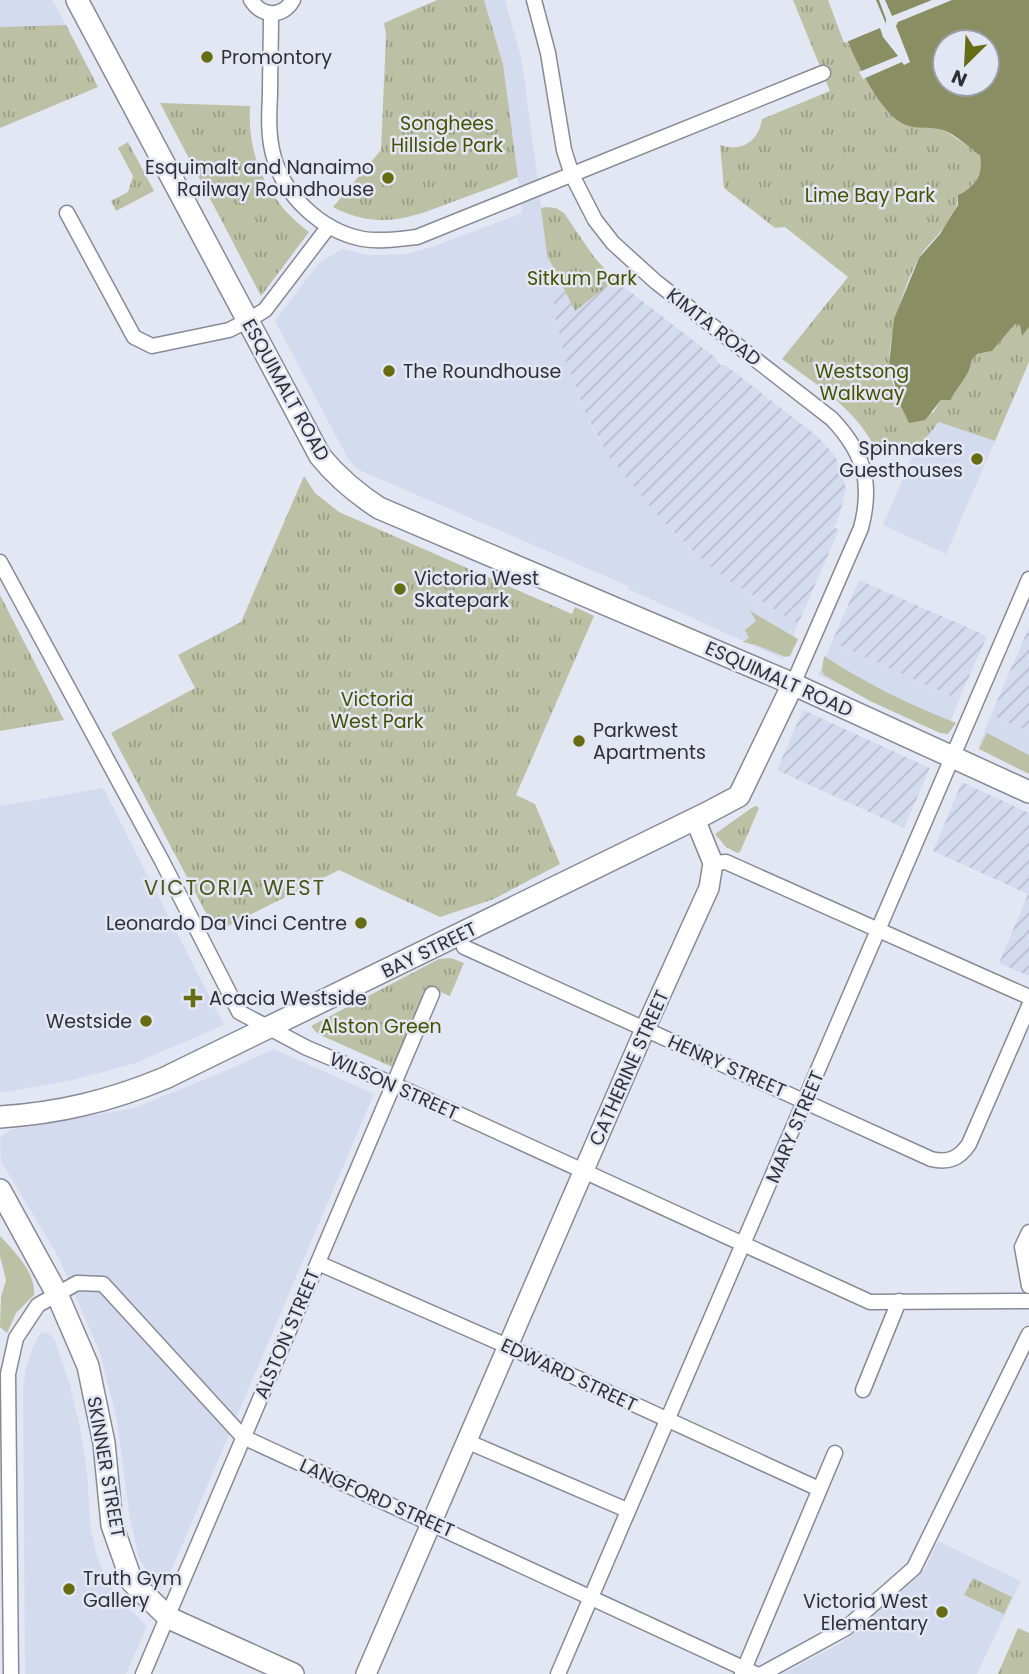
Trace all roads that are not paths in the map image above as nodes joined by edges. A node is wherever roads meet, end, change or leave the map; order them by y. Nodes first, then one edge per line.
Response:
1 (77, 0) edge
2 (251, 0) edge
3 (293, 0) edge
4 (534, 0) edge
5 (271, 14) junction
6 (823, 72) dead end
7 (572, 175) junction
8 (67, 213) dead end
9 (329, 226) junction
10 (247, 321) junction
11 (0, 562) edge
12 (1029, 579) edge
13 (793, 684) junction
14 (954, 757) junction
15 (1029, 792) edge
16 (695, 819) junction
17 (713, 863) junction
18 (880, 930) junction
19 (464, 947) dead end
20 (432, 994) dead end
21 (1029, 997) edge
22 (1029, 1006) edge
23 (268, 1029) junction
24 (645, 1029) junction
25 (393, 1084) junction
26 (806, 1102) junction
27 (30, 1115) junction
28 (0, 1117) edge
29 (0, 1131) edge
30 (583, 1172) junction
31 (0, 1190) edge
32 (1029, 1232) edge
33 (744, 1245) junction
34 (318, 1263) junction
35 (1029, 1286) edge
36 (57, 1294) junction
37 (899, 1301) junction
38 (1029, 1301) edge
39 (1029, 1334) edge
40 (507, 1346) junction
41 (863, 1390) dead end
42 (4, 1414) edge
43 (667, 1420) junction
44 (243, 1437) junction
45 (466, 1441) junction
46 (835, 1453) dead end
47 (819, 1489) junction
48 (627, 1510) junction
49 (432, 1523) junction
50 (590, 1597) junction
51 (169, 1618) junction
52 (747, 1672) edge
53 (11, 1674) edge
54 (143, 1674) edge
55 (293, 1674) edge
56 (366, 1674) edge
57 (558, 1674) edge
58 (762, 1674) edge

1 - 10 main road, ESQUIMALT ROAD
2 - 5 street
3 - 5 street
4 - 7 street, KIMTA ROAD
5 - 9 street
6 - 7 street
7 - 9 street
7 - 13 street, KIMTA ROAD
8 - 10 street
9 - 10 street
10 - 13 main road, ESQUIMALT ROAD
11 - 23 street, WILSON STREET
12 - 14 street, MARY STREET
13 - 14 main road, ESQUIMALT ROAD
13 - 16 main road
14 - 15 main road, ESQUIMALT ROAD
14 - 18 street, MARY STREET
16 - 17 street
16 - 23 main road, BAY STREET
17 - 18 street
17 - 24 street, CATHERINE STREET
18 - 21 street
18 - 26 street, MARY STREET
19 - 24 street, HENRY STREET
20 - 25 street, ALSTON STREET
22 - 26 street, HENRY STREET
23 - 25 street, WILSON STREET
23 - 27 main road, BAY STREET
24 - 26 street, HENRY STREET
24 - 30 street, CATHERINE STREET
25 - 30 street, WILSON STREET
25 - 34 street, ALSTON STREET
26 - 33 street, MARY STREET
27 - 28 main road, BAY STREET
27 - 29 main road
30 - 33 street, WILSON STREET
30 - 40 street, CATHERINE STREET
31 - 36 main road, SKINNER STREET
32 - 35 street
33 - 37 street, WILSON STREET
33 - 43 street, MARY STREET
34 - 40 street, EDWARD STREET
34 - 44 street, ALSTON STREET
36 - 42 street
36 - 44 street, LANGFORD STREET
36 - 51 main road, SKINNER STREET
37 - 38 street, WILSON STREET
37 - 41 street
39 - 58 street
40 - 43 street, EDWARD STREET
40 - 45 street, CATHERINE STREET
42 - 53 street
43 - 47 street, EDWARD STREET
43 - 48 street, MARY STREET
44 - 49 street, LANGFORD STREET
44 - 51 street, ALSTON STREET
45 - 48 street
45 - 49 street, CATHERINE STREET
46 - 47 street
47 - 52 street
48 - 50 street, MARY STREET
49 - 50 street, LANGFORD STREET
49 - 56 street, CATHERINE STREET
50 - 52 street, LANGFORD STREET
50 - 57 street, MARY STREET
51 - 54 street, ALSTON STREET
51 - 55 main road, SKINNER STREET

